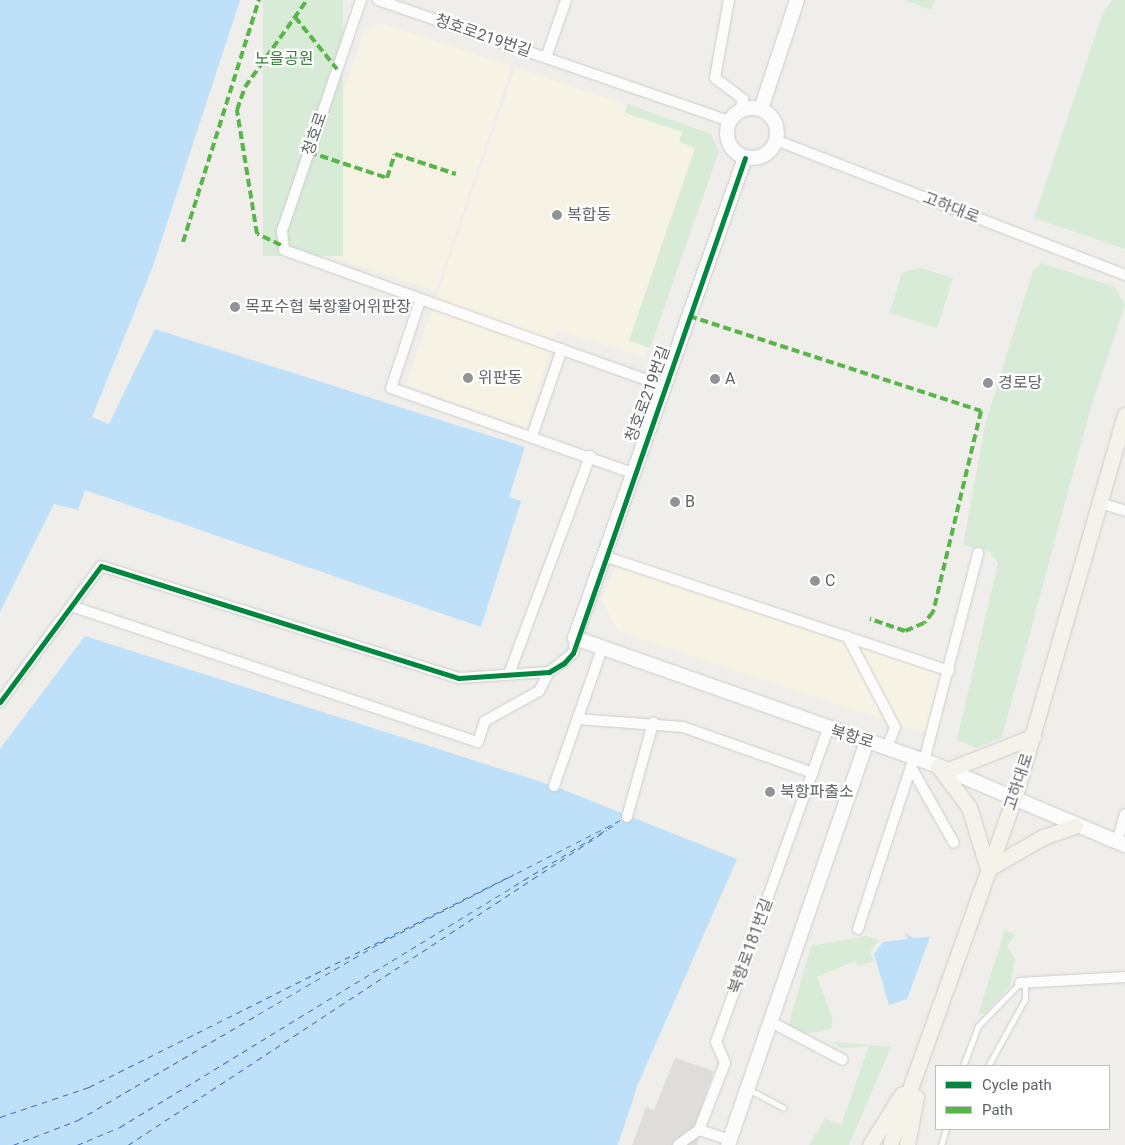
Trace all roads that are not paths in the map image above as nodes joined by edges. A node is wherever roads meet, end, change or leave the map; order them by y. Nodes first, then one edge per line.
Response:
1 (361, 0) edge
2 (378, 0) edge
3 (566, 0) edge
4 (729, 0) edge
5 (798, 0) edge
6 (546, 58) junction
7 (761, 109) junction
8 (740, 110) junction
9 (730, 121) junction
10 (778, 142) junction
11 (745, 158) junction
12 (300, 260) joint
13 (1125, 275) edge
14 (420, 301) junction
15 (562, 349) junction
16 (664, 386) junction
17 (1125, 415) edge
18 (532, 436) junction
19 (590, 456) junction
20 (634, 473) junction
21 (1101, 503) junction
22 (1125, 512) edge
23 (978, 553) dead end
24 (604, 556) junction
25 (70, 606) junction
26 (847, 636) junction
27 (575, 638) junction
28 (602, 649) junction
29 (949, 671) junction
30 (549, 672) junction
31 (509, 674) junction
32 (0, 702) edge
33 (578, 719) junction
34 (653, 723) junction
35 (828, 730) junction
36 (1034, 736) junction
37 (867, 742) junction
38 (887, 748) junction
39 (927, 765) junction
40 (813, 773) junction
41 (554, 786) dead end
42 (1014, 799) junction
43 (1125, 814) edge
44 (627, 817) dead end
45 (1075, 826) junction
46 (1122, 841) edge
47 (954, 844) dead end
48 (988, 869) junction
49 (858, 929) dead end
50 (1125, 977) edge
51 (1022, 983) junction
52 (771, 1022) junction
53 (844, 1060) dead end
54 (922, 1063) junction
55 (963, 1065) edge
56 (989, 1065) edge
57 (748, 1089) junction
58 (783, 1108) dead end
59 (699, 1130) junction
60 (946, 1130) edge
61 (729, 1142) edge
62 (890, 1144) edge
63 (678, 1145) edge
64 (870, 1145) edge
65 (907, 1145) edge
66 (941, 1145) edge

1 - 12 street, 청호로
2 - 6 street, 청호로219번길
3 - 6 street
4 - 8 street
5 - 7 street
6 - 9 street, 청호로219번길
7 - 8 street
7 - 10 street
8 - 9 street
9 - 11 street
10 - 11 street
10 - 13 street, 고하대로
11 - 16 street, 청호로219번길
12 - 14 street, 청호로219번길
14 - 15 street, 청호로219번길
14 - 18 street
15 - 16 street, 청호로219번길
15 - 18 street
16 - 20 street, 청호로219번길
17 - 21 main road, 고하대로
18 - 19 street
19 - 20 street
19 - 31 street
20 - 24 street, 청호로219번길
21 - 22 street
21 - 36 main road, 고하대로
23 - 29 street
24 - 26 street
24 - 27 street, 청호로219번길
25 - 30 street
25 - 31 street
25 - 32 street
26 - 29 street
26 - 38 street
27 - 28 street, 북항로
27 - 30 street
28 - 33 street
28 - 35 street, 북항로
29 - 39 street
30 - 31 street
33 - 34 street
33 - 41 street
34 - 40 street
34 - 44 street
35 - 37 street, 북항로
35 - 40 street, 북항로181번길
36 - 39 main road
36 - 42 main road, 고하대로
37 - 38 street, 북항로
37 - 52 street
38 - 39 street, 북항로
39 - 42 street, 북항로
39 - 47 street
39 - 48 main road
39 - 49 street
40 - 59 street, 북항로181번길
42 - 45 street, 북항로
42 - 48 main road, 고하대로
43 - 46 street
45 - 46 street, 북항로
45 - 48 main road
48 - 54 main road, 고하대로
50 - 51 street
51 - 55 lane
51 - 56 lane
52 - 53 street
52 - 57 street
54 - 62 main road, 고하대로
54 - 64 main road
54 - 65 main road
57 - 58 lane
57 - 61 street
59 - 61 street
59 - 63 street
60 - 66 lane

